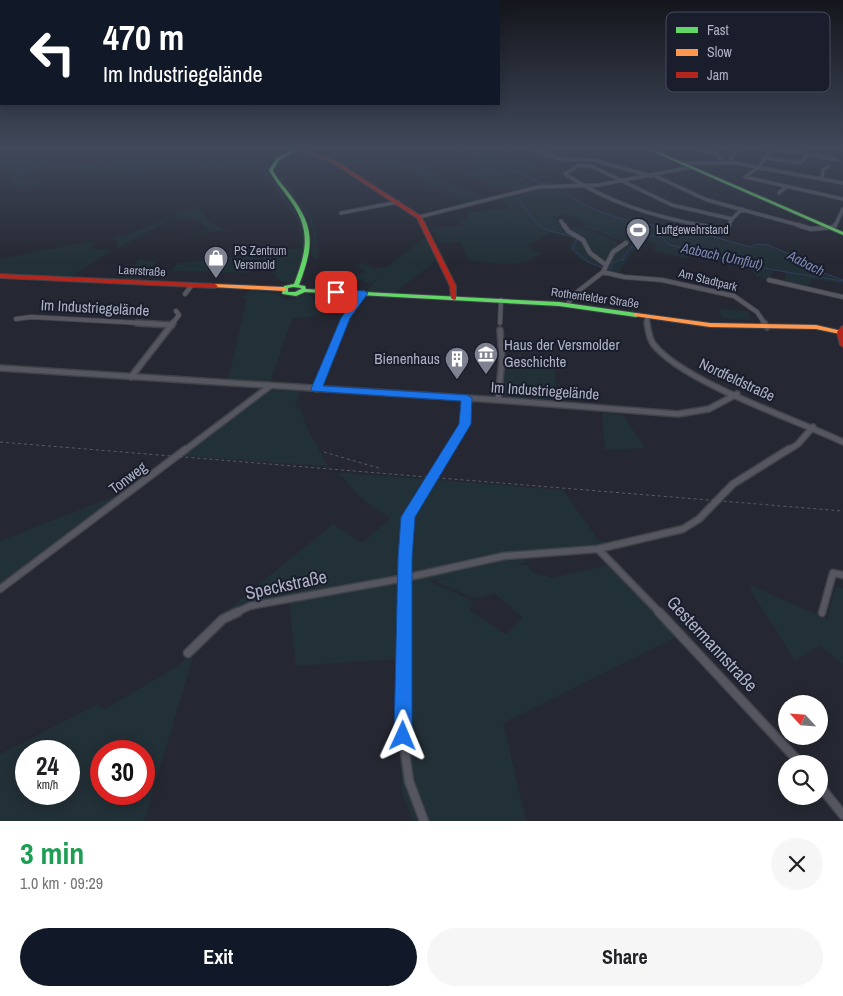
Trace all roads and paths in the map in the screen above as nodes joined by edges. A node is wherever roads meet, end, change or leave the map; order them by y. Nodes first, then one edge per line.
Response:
1 (283, 187) edge
2 (375, 187) edge
3 (537, 187) edge
4 (586, 187) edge
5 (634, 187) edge
6 (680, 187) edge
7 (739, 187) edge
8 (786, 187) edge
9 (787, 187) edge
10 (779, 193) dead end
11 (843, 199) edge
12 (398, 202) junction
13 (843, 209) edge
14 (742, 210) junction
15 (341, 213) dead end
16 (420, 217) junction
17 (841, 217) edge
18 (732, 220) junction
19 (561, 221) dead end
20 (829, 228) junction
21 (843, 234) edge
22 (626, 243) dead end
23 (605, 269) junction
24 (0, 276) edge
25 (769, 280) dead end
26 (192, 285) junction
27 (296, 285) junction
28 (284, 289) junction
29 (304, 290) junction
30 (364, 293) junction
31 (185, 294) dead end
32 (843, 297) edge
33 (454, 298) junction
34 (501, 300) junction
35 (568, 304) junction
36 (176, 311) dead end
37 (647, 317) junction
38 (16, 319) dead end
39 (500, 323) dead end
40 (172, 325) junction
41 (767, 327) junction
42 (500, 330) dead end
43 (842, 330) edge
44 (843, 346) edge
45 (0, 368) edge
46 (131, 377) junction
47 (271, 386) junction
48 (316, 389) junction
49 (737, 394) junction
50 (467, 398) junction
51 (498, 400) junction
52 (812, 427) junction
53 (843, 442) edge
54 (598, 549) junction
55 (843, 575) edge
56 (405, 578) junction
57 (0, 589) edge
58 (822, 612) dead end
59 (188, 653) dead end
60 (793, 755) edge
61 (828, 796) edge
62 (843, 815) edge
63 (424, 821) edge

1 - 27 main road
2 - 12 main road
3 - 16 street
4 - 18 street
5 - 18 street
6 - 14 street
7 - 20 main road
8 - 10 street
9 - 11 street
12 - 15 street
12 - 16 main road
13 - 17 street
14 - 18 street
14 - 20 street
16 - 33 main road
17 - 20 street
19 - 23 street
20 - 21 main road
22 - 23 street
23 - 35 street
23 - 41 street, Am Stadtpark
24 - 26 main road, Laerstraße
25 - 32 street
26 - 28 main road, Laerstraße
26 - 31 street
27 - 28 main road
27 - 29 main road
28 - 29 main road, Laerstraße
29 - 30 main road
30 - 33 main road
30 - 48 street
33 - 34 main road, Rothenfelder Straße
34 - 35 main road, Rothenfelder Straße
34 - 39 street
35 - 37 main road, Rothenfelder Straße
36 - 40 street, Im Industriegelände
37 - 41 main road, Rothenfelder Straße
37 - 49 street, Nordfeldstraße
38 - 40 street, Im Industriegelände
40 - 46 street, Im Industriegelände
41 - 43 main road, Rothenfelder Straße
42 - 51 street
43 - 44 main road
45 - 46 street, Im Industriegelände
46 - 47 street, Im Industriegelände
47 - 48 street, Im Industriegelände
47 - 57 street, Tonweg
48 - 50 street, Im Industriegelände
49 - 51 street, Im Industriegelände
49 - 52 street, Nordfeldstraße
50 - 51 street, Im Industriegelände
50 - 56 street
52 - 53 street, Nordfeldstraße
52 - 54 street, Speckstraße
54 - 56 street, Speckstraße
54 - 60 street, Gestermannstraße
55 - 58 street
56 - 59 street, Speckstraße
56 - 63 street
61 - 62 street

